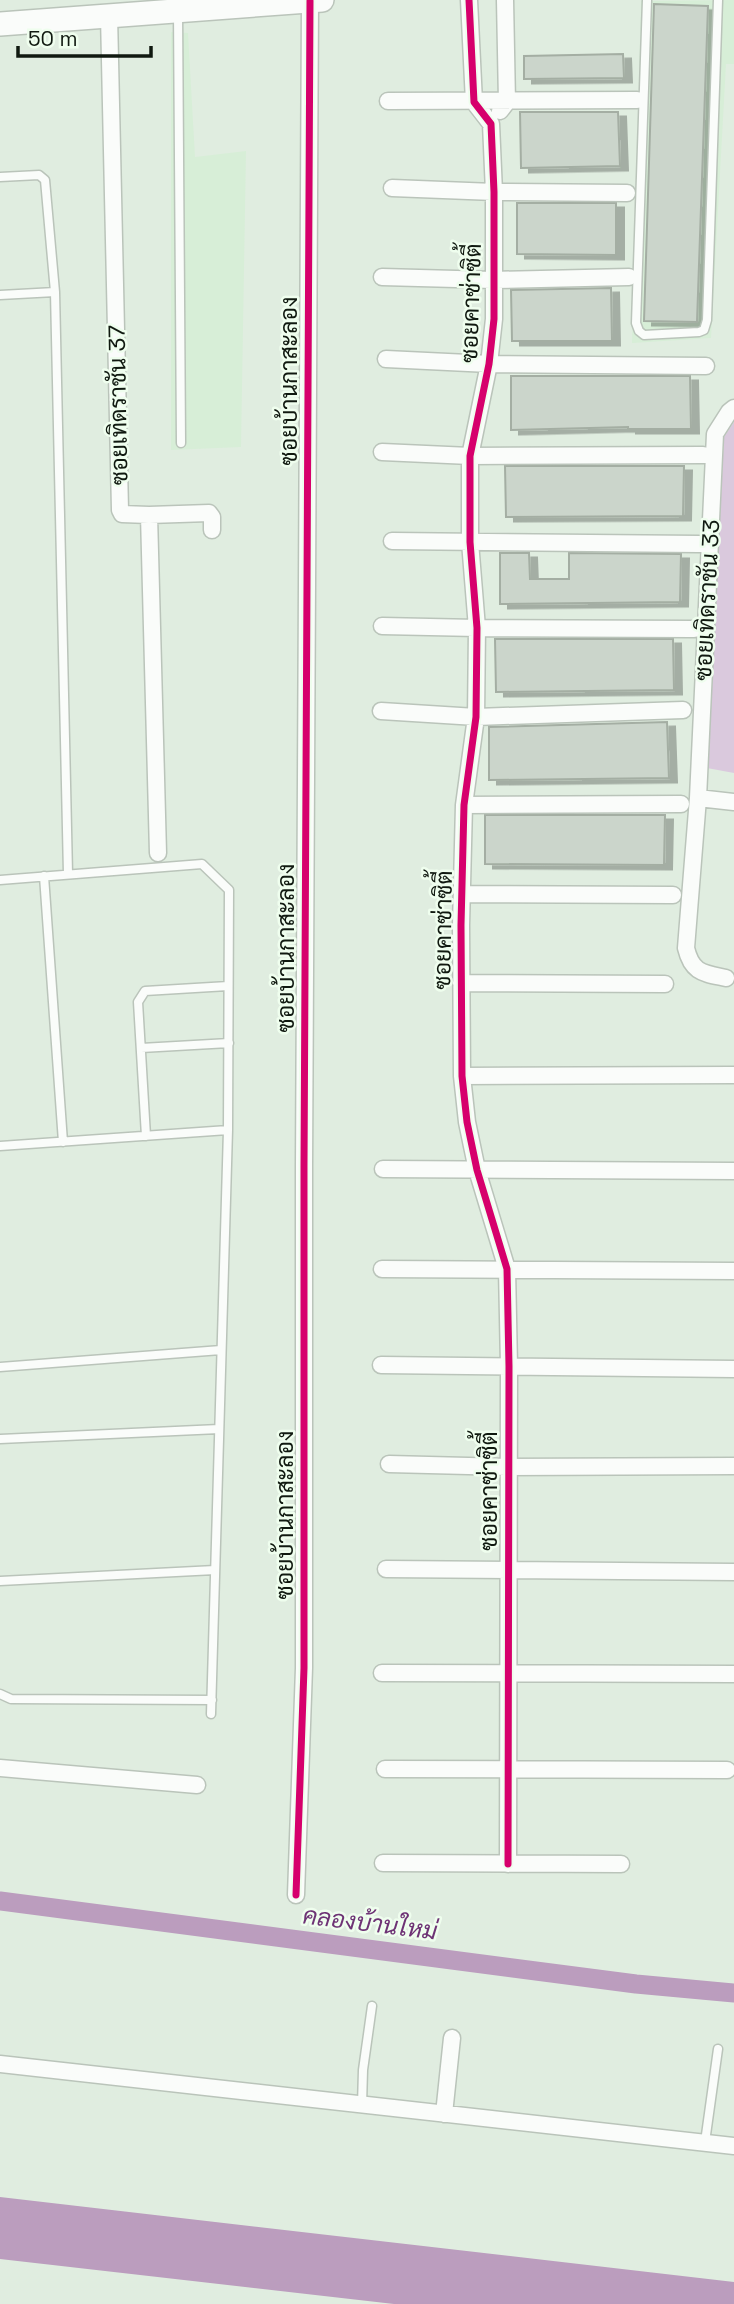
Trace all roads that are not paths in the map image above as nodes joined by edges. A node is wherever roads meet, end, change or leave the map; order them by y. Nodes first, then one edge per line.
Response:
1 (469, 0) edge
2 (505, 0) edge
3 (647, 0) edge
4 (718, 0) edge
5 (316, 1) edge
6 (178, 9) junction
7 (110, 15) junction
8 (0, 24) edge
9 (637, 100) dead end
10 (388, 101) dead end
11 (474, 102) junction
12 (507, 102) junction
13 (491, 124) junction
14 (0, 177) edge
15 (392, 188) dead end
16 (494, 192) junction
17 (626, 193) dead end
18 (382, 277) dead end
19 (629, 277) dead end
20 (493, 280) junction
21 (55, 292) junction
22 (0, 295) edge
23 (386, 359) dead end
24 (489, 364) junction
25 (706, 366) dead end
26 (734, 408) edge
27 (181, 443) dead end
28 (382, 452) dead end
29 (703, 455) dead end
30 (470, 456) junction
31 (149, 514) junction
32 (212, 530) dead end
33 (392, 541) dead end
34 (470, 542) junction
35 (699, 544) dead end
36 (382, 626) dead end
37 (477, 628) junction
38 (694, 629) dead end
39 (683, 710) dead end
40 (381, 711) dead end
41 (476, 717) junction
42 (698, 798) junction
43 (734, 802) edge
44 (681, 804) dead end
45 (464, 805) junction
46 (158, 853) dead end
47 (68, 874) junction
48 (44, 876) junction
49 (0, 880) edge
50 (462, 894) junction
51 (673, 895) dead end
52 (726, 978) dead end
53 (461, 983) junction
54 (665, 984) dead end
55 (228, 986) junction
56 (229, 1043) junction
57 (141, 1048) junction
58 (734, 1075) edge
59 (462, 1076) junction
60 (228, 1130) junction
61 (146, 1136) junction
62 (63, 1142) junction
63 (0, 1146) edge
64 (383, 1169) dead end
65 (477, 1170) junction
66 (734, 1171) edge
67 (382, 1269) dead end
68 (508, 1269) junction
69 (734, 1271) edge
70 (221, 1350) junction
71 (381, 1365) dead end
72 (509, 1366) junction
73 (0, 1367) edge
74 (734, 1369) edge
75 (219, 1429) junction
76 (0, 1439) edge
77 (389, 1464) dead end
78 (734, 1466) edge
79 (509, 1467) junction
80 (386, 1569) dead end
81 (215, 1570) junction
82 (508, 1571) junction
83 (734, 1572) edge
84 (0, 1581) edge
85 (382, 1673) dead end
86 (508, 1674) junction
87 (734, 1674) edge
88 (0, 1694) edge
89 (212, 1700) junction
90 (211, 1714) dead end
91 (0, 1768) edge
92 (385, 1769) dead end
93 (507, 1770) junction
94 (727, 1770) dead end
95 (197, 1785) dead end
96 (383, 1863) dead end
97 (508, 1864) junction
98 (621, 1864) dead end
99 (296, 1895) dead end
100 (373, 2006) dead end
101 (452, 2038) dead end
102 (718, 2049) dead end
103 (0, 2064) edge
104 (362, 2105) junction
105 (444, 2114) junction
106 (705, 2142) junction
107 (734, 2146) edge

1 - 11 street
2 - 12 street
3 - 4 lane
5 - 6 street
5 - 99 street, ซอยบ้านกาสะลอง
6 - 7 street
6 - 27 lane
7 - 8 street
7 - 31 street, ซอยเทิดราชัน 37
9 - 12 street
10 - 11 street
11 - 12 street
11 - 13 street
12 - 13 street
13 - 16 street, ซอยคาซ่าซิตี้
14 - 21 lane
15 - 16 street
16 - 17 street
16 - 20 street, ซอยคาซ่าซิตี้
18 - 20 street
19 - 20 street
20 - 24 street, ซอยคาซ่าซิตี้
21 - 22 lane
21 - 47 lane
23 - 24 street
24 - 25 street
24 - 30 street, ซอยคาซ่าซิตี้
26 - 42 street, ซอยเทิดราชัน 33
28 - 30 street
29 - 30 street
30 - 34 street, ซอยคาซ่าซิตี้
31 - 32 street
31 - 46 street, ซอยเทิดราชัน 37
33 - 34 street
34 - 35 street
34 - 37 street, ซอยคาซ่าซิตี้
36 - 37 street
37 - 38 street
37 - 41 street, ซอยคาซ่าซิตี้
39 - 41 street
40 - 41 street
41 - 45 street, ซอยคาซ่าซิตี้
42 - 43 street
42 - 52 street, ซอยเทิดราชัน 33
44 - 45 street
45 - 50 street, ซอยคาซ่าซิตี้
47 - 48 lane
47 - 55 lane
48 - 49 lane
48 - 62 lane
50 - 51 street
50 - 53 street, ซอยคาซ่าซิตี้
53 - 54 street
53 - 59 street, ซอยคาซ่าซิตี้
55 - 56 lane
55 - 57 lane
56 - 57 lane
56 - 60 lane
57 - 61 lane
58 - 59 street
59 - 65 street, ซอยคาซ่าซิตี้
60 - 61 lane
60 - 70 lane
61 - 62 lane
62 - 63 lane
64 - 65 street
65 - 66 street
65 - 68 street, ซอยคาซ่าซิตี้
67 - 68 street
68 - 69 street
68 - 72 street, ซอยคาซ่าซิตี้
70 - 73 lane
70 - 75 lane
71 - 72 street
72 - 74 street
72 - 79 street, ซอยคาซ่าซิตี้
75 - 76 lane
75 - 81 lane
77 - 79 street
78 - 79 street
79 - 82 street, ซอยคาซ่าซิตี้
80 - 82 street
81 - 84 lane
81 - 89 lane
82 - 83 street
82 - 86 street, ซอยคาซ่าซิตี้
85 - 86 street
86 - 87 street
86 - 93 street, ซอยคาซ่าซิตี้
88 - 89 lane
89 - 90 lane
91 - 95 street
92 - 93 street
93 - 94 street
93 - 97 street, ซอยคาซ่าซิตี้
96 - 97 street
97 - 98 street
100 - 104 lane
101 - 105 street
102 - 106 lane
103 - 104 street
104 - 105 street
105 - 106 street
106 - 107 street

